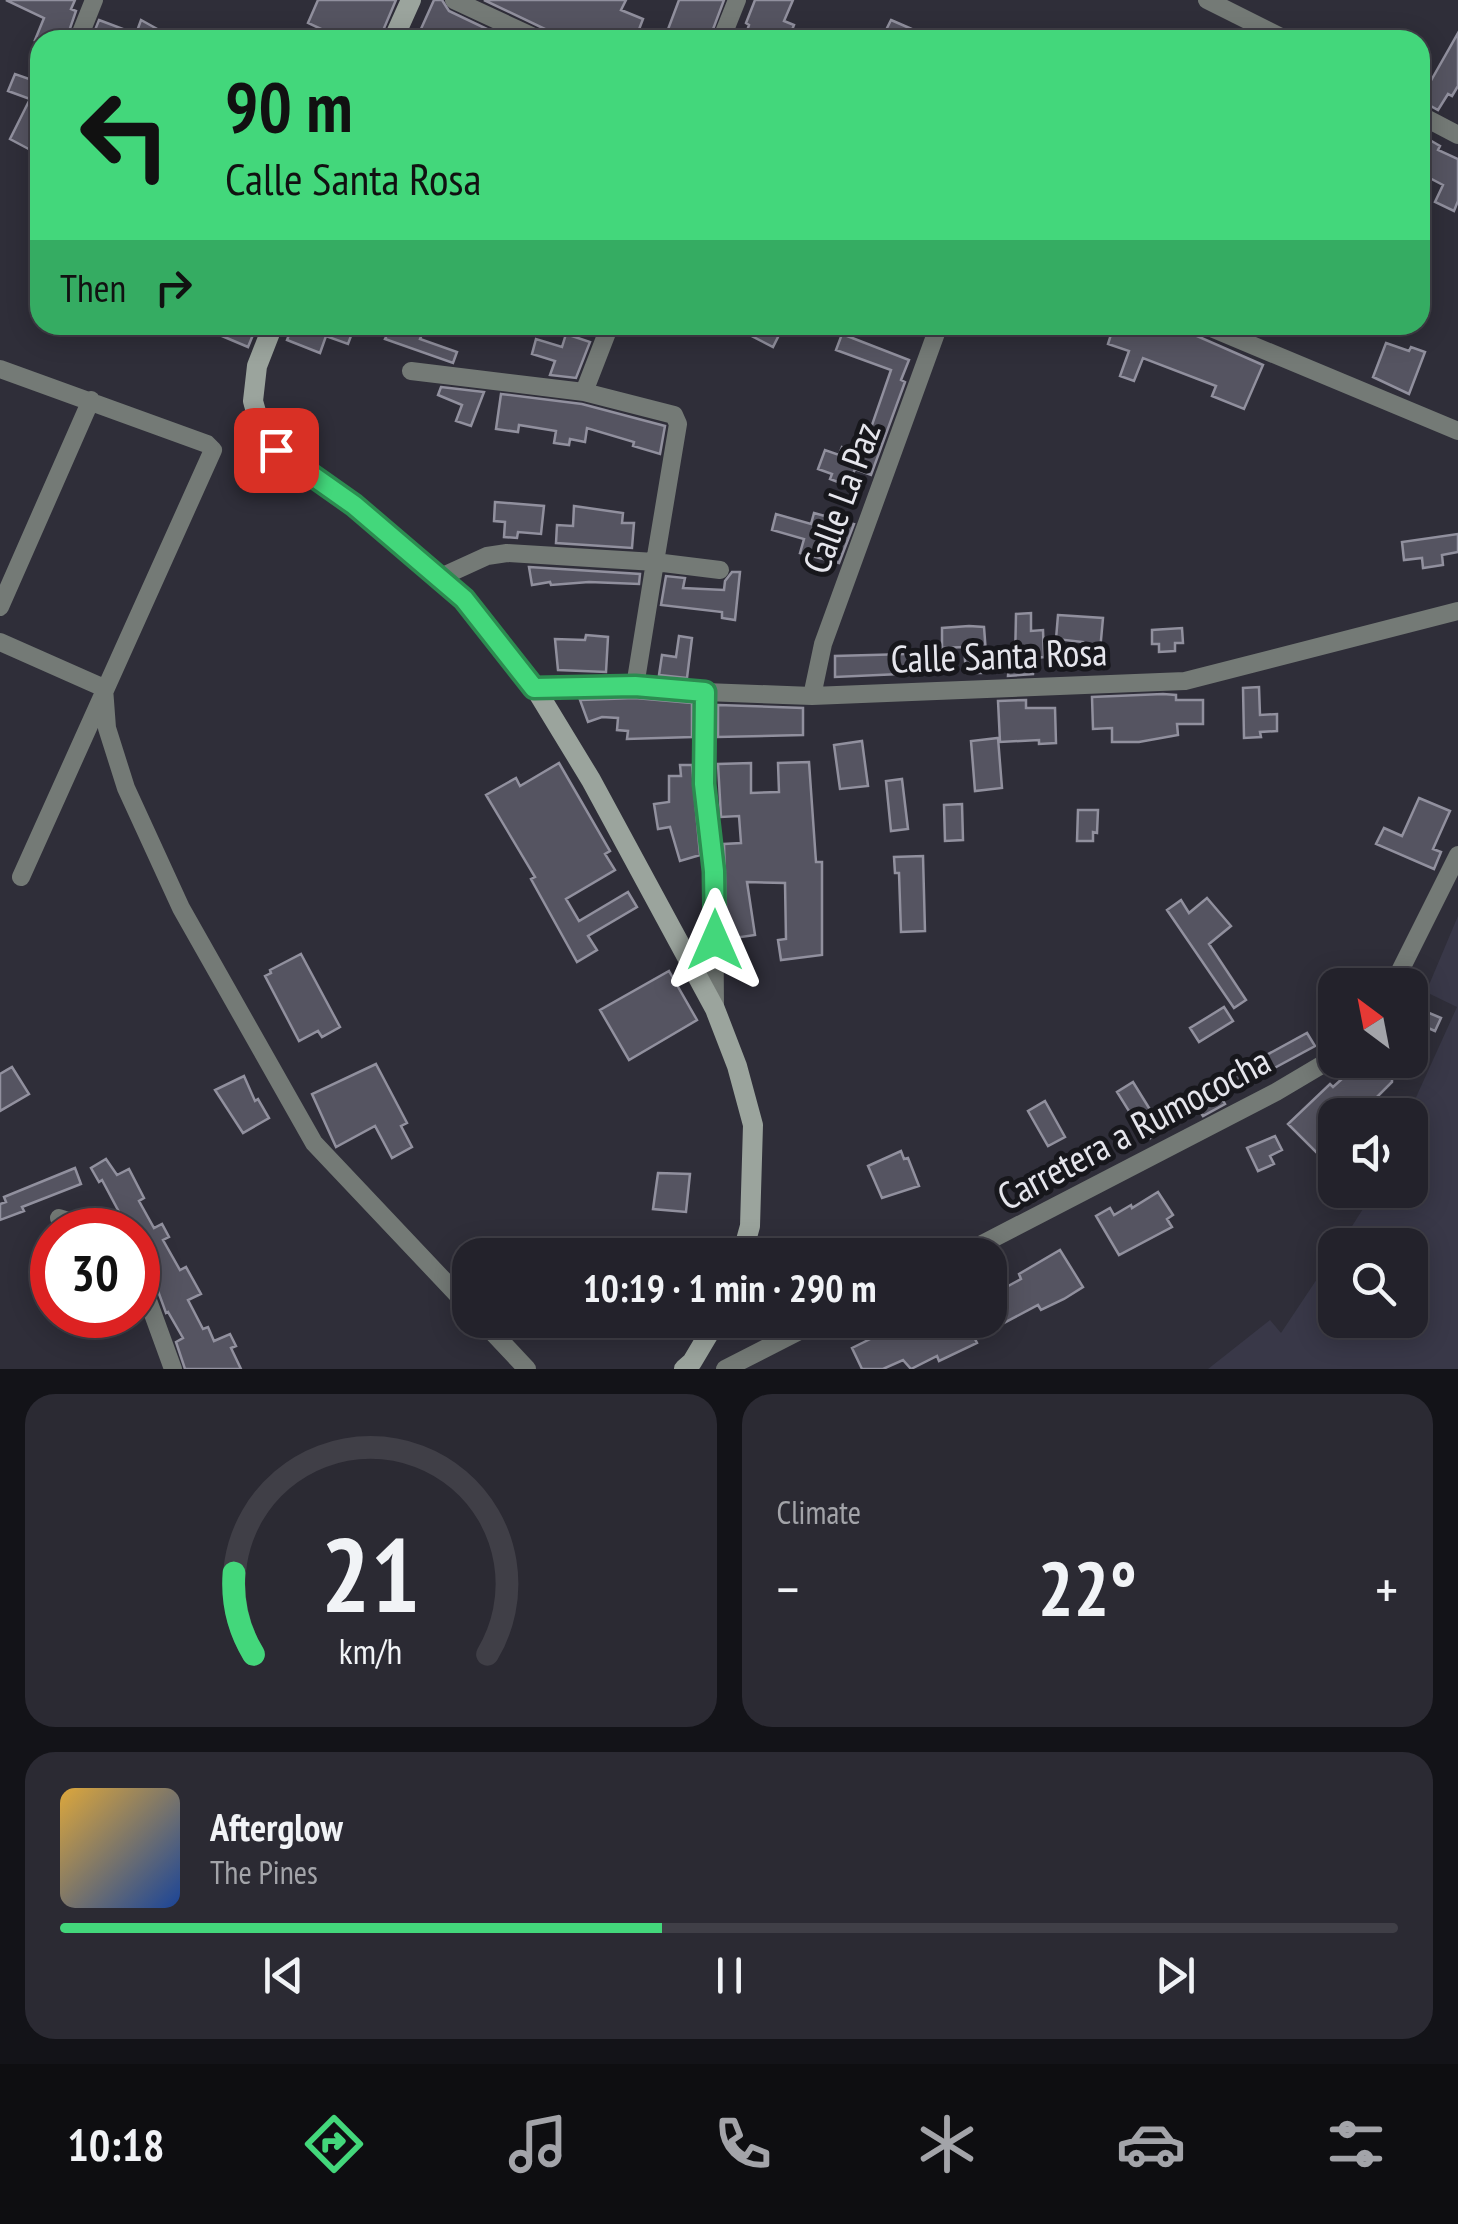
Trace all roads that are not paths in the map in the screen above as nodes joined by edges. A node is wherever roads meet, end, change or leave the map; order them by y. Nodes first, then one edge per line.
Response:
1 (94, 0) edge
2 (410, 0) edge
3 (454, 0) edge
4 (738, 0) edge
5 (1207, 0) edge
6 (82, 30) edge
7 (397, 30) edge
8 (518, 30) edge
9 (726, 30) edge
10 (1267, 30) edge
11 (1430, 120) edge
12 (1458, 135) edge
13 (269, 335) edge
14 (606, 335) edge
15 (935, 335) edge
16 (1228, 335) edge
17 (0, 368) edge
18 (411, 371) dead end
19 (584, 392) junction
20 (91, 400) junction
21 (1458, 431) edge
22 (655, 562) junction
23 (720, 570) dead end
24 (441, 577) junction
25 (0, 607) edge
26 (1458, 611) edge
27 (0, 642) edge
28 (635, 686) junction
29 (104, 688) junction
30 (534, 688) junction
31 (705, 692) junction
32 (812, 696) junction
33 (1458, 855) edge
34 (21, 878) dead end
35 (1402, 968) edge
36 (716, 1010) junction
37 (1318, 1066) edge
38 (747, 1238) edge
39 (994, 1238) edge
40 (452, 1289) edge
41 (160, 1335) edge
42 (498, 1338) edge
43 (707, 1338) edge
44 (786, 1338) edge
45 (691, 1367) edge
46 (172, 1369) edge
47 (527, 1369) edge
48 (725, 1369) edge

1 - 6 street
2 - 7 street
3 - 8 street
4 - 9 street
5 - 10 street
11 - 12 street
13 - 24 street
14 - 19 street
15 - 32 street, Calle La Paz
16 - 21 street
17 - 20 street
18 - 19 street
19 - 22 street
20 - 25 street
20 - 29 street
22 - 23 street
22 - 24 street
22 - 28 street
24 - 30 street
26 - 32 street, Calle Santa Rosa
27 - 29 street
28 - 30 street, Calle Santa Rosa
28 - 31 street, Calle Santa Rosa
29 - 34 street
29 - 40 street
30 - 36 street
31 - 32 street, Calle Santa Rosa
31 - 36 street
33 - 35 street
36 - 38 street
37 - 39 street, Carretera a Rumococha
41 - 46 street
42 - 47 street
43 - 45 street
44 - 48 street

